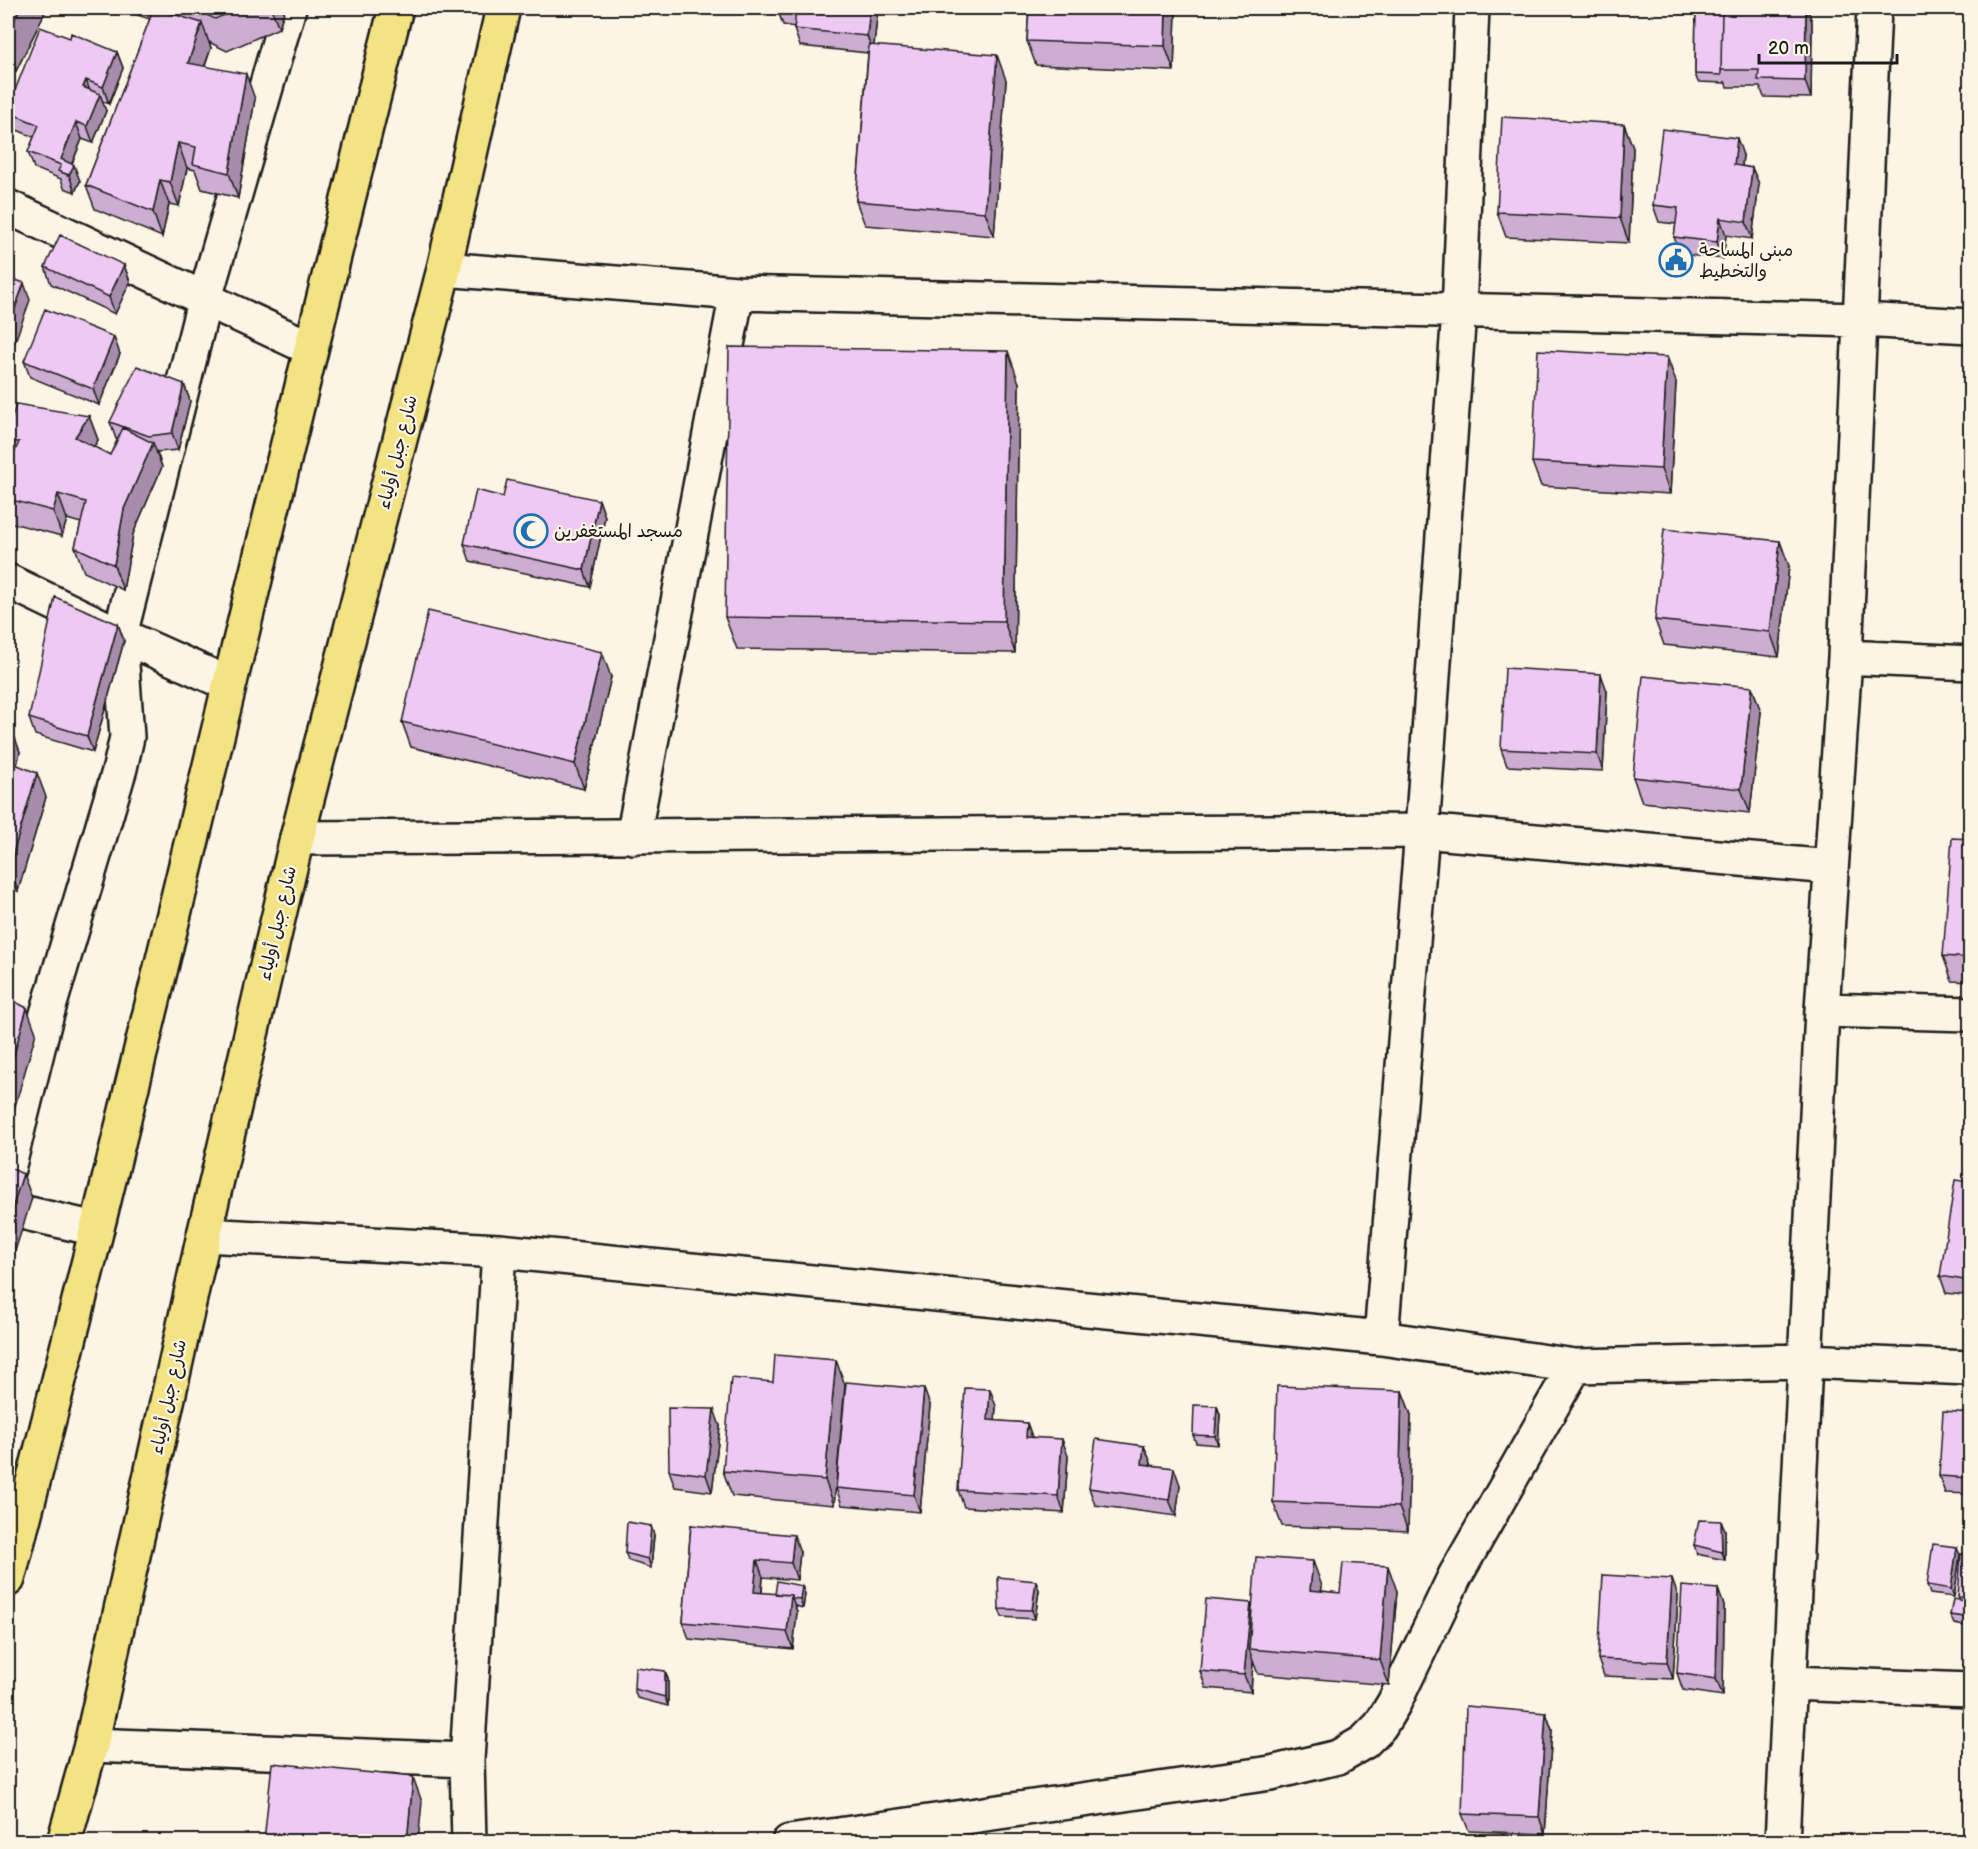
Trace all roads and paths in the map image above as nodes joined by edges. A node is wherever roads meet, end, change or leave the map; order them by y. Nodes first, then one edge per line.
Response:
1 (289, 8) edge
2 (396, 8) edge
3 (503, 8) edge
4 (1472, 8) edge
5 (1874, 8) edge
6 (8, 207) edge
7 (444, 269) junction
8 (737, 293) junction
9 (205, 298) junction
10 (1459, 311) junction
11 (1861, 320) junction
12 (1971, 326) edge
13 (310, 348) junction
14 (8, 580) edge
15 (120, 635) junction
16 (1845, 657) junction
17 (1971, 663) edge
18 (229, 684) junction
19 (1422, 831) junction
20 (633, 837) junction
21 (297, 838) junction
22 (1831, 867) junction
23 (12, 1010) edge
24 (1822, 1010) junction
25 (1971, 1014) edge
26 (44, 1024) junction
27 (8, 1169) edge
28 (8, 1209) edge
29 (96, 1229) junction
30 (204, 1235) junction
31 (499, 1251) junction
32 (1381, 1338) junction
33 (1804, 1361) junction
34 (1575, 1366) junction
35 (1971, 1368) edge
36 (8, 1579) edge
37 (1790, 1683) junction
38 (1971, 1690) edge
39 (91, 1744) junction
40 (467, 1760) junction
41 (842, 1839) edge
42 (64, 1842) edge
43 (469, 1842) edge
44 (789, 1842) edge
45 (1782, 1842) edge

1 - 9 street
2 - 13 main road
3 - 7 main road, شارع جبل أولياء
4 - 10 street
5 - 11 street
6 - 9 street
7 - 8 street
7 - 21 main road, شارع جبل أولياء
8 - 10 street
8 - 20 street
9 - 13 street
9 - 15 street
10 - 11 street
10 - 19 street
11 - 12 street
11 - 16 street
13 - 18 main road
14 - 15 street
15 - 18 street
15 - 26 street
16 - 17 street
16 - 22 street
18 - 29 main road
19 - 20 street
19 - 22 street
19 - 32 street
20 - 21 street
21 - 30 main road, شارع جبل أولياء
22 - 24 street
23 - 26 street
24 - 25 street
24 - 33 street
26 - 27 street
28 - 29 street
29 - 36 main road
30 - 31 street
30 - 39 main road, شارع جبل أولياء
31 - 32 street
31 - 40 street
32 - 34 street
33 - 34 street
33 - 35 street
33 - 37 street
34 - 41 street
37 - 38 street
37 - 45 street
39 - 40 street
39 - 42 main road, شارع جبل أولياء
40 - 43 street
41 - 44 street

